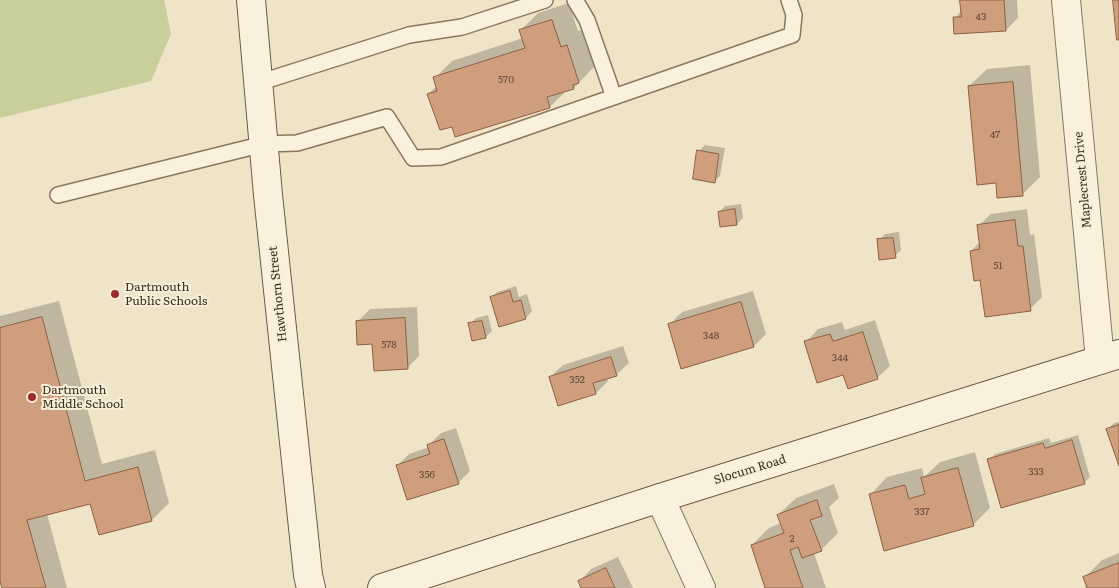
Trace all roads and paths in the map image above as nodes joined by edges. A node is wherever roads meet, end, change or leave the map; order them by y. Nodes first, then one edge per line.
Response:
1 (250, 0) edge
2 (545, 0) edge
3 (575, 0) edge
4 (789, 0) edge
5 (1066, 0) edge
6 (258, 83) junction
7 (614, 97) junction
8 (264, 144) junction
9 (58, 195) dead end
10 (1110, 357) edge
11 (660, 498) junction
12 (311, 588) edge
13 (382, 588) edge
14 (700, 588) edge

1 - 6 main road, Hawthorn Street
2 - 6 lane
3 - 7 lane
4 - 7 lane
5 - 10 main road, Maplecrest Drive
6 - 8 main road, Hawthorn Street
7 - 8 lane
8 - 9 lane
8 - 12 main road, Hawthorn Street
10 - 11 main road, Slocum Road
11 - 13 main road, Slocum Road
11 - 14 main road

